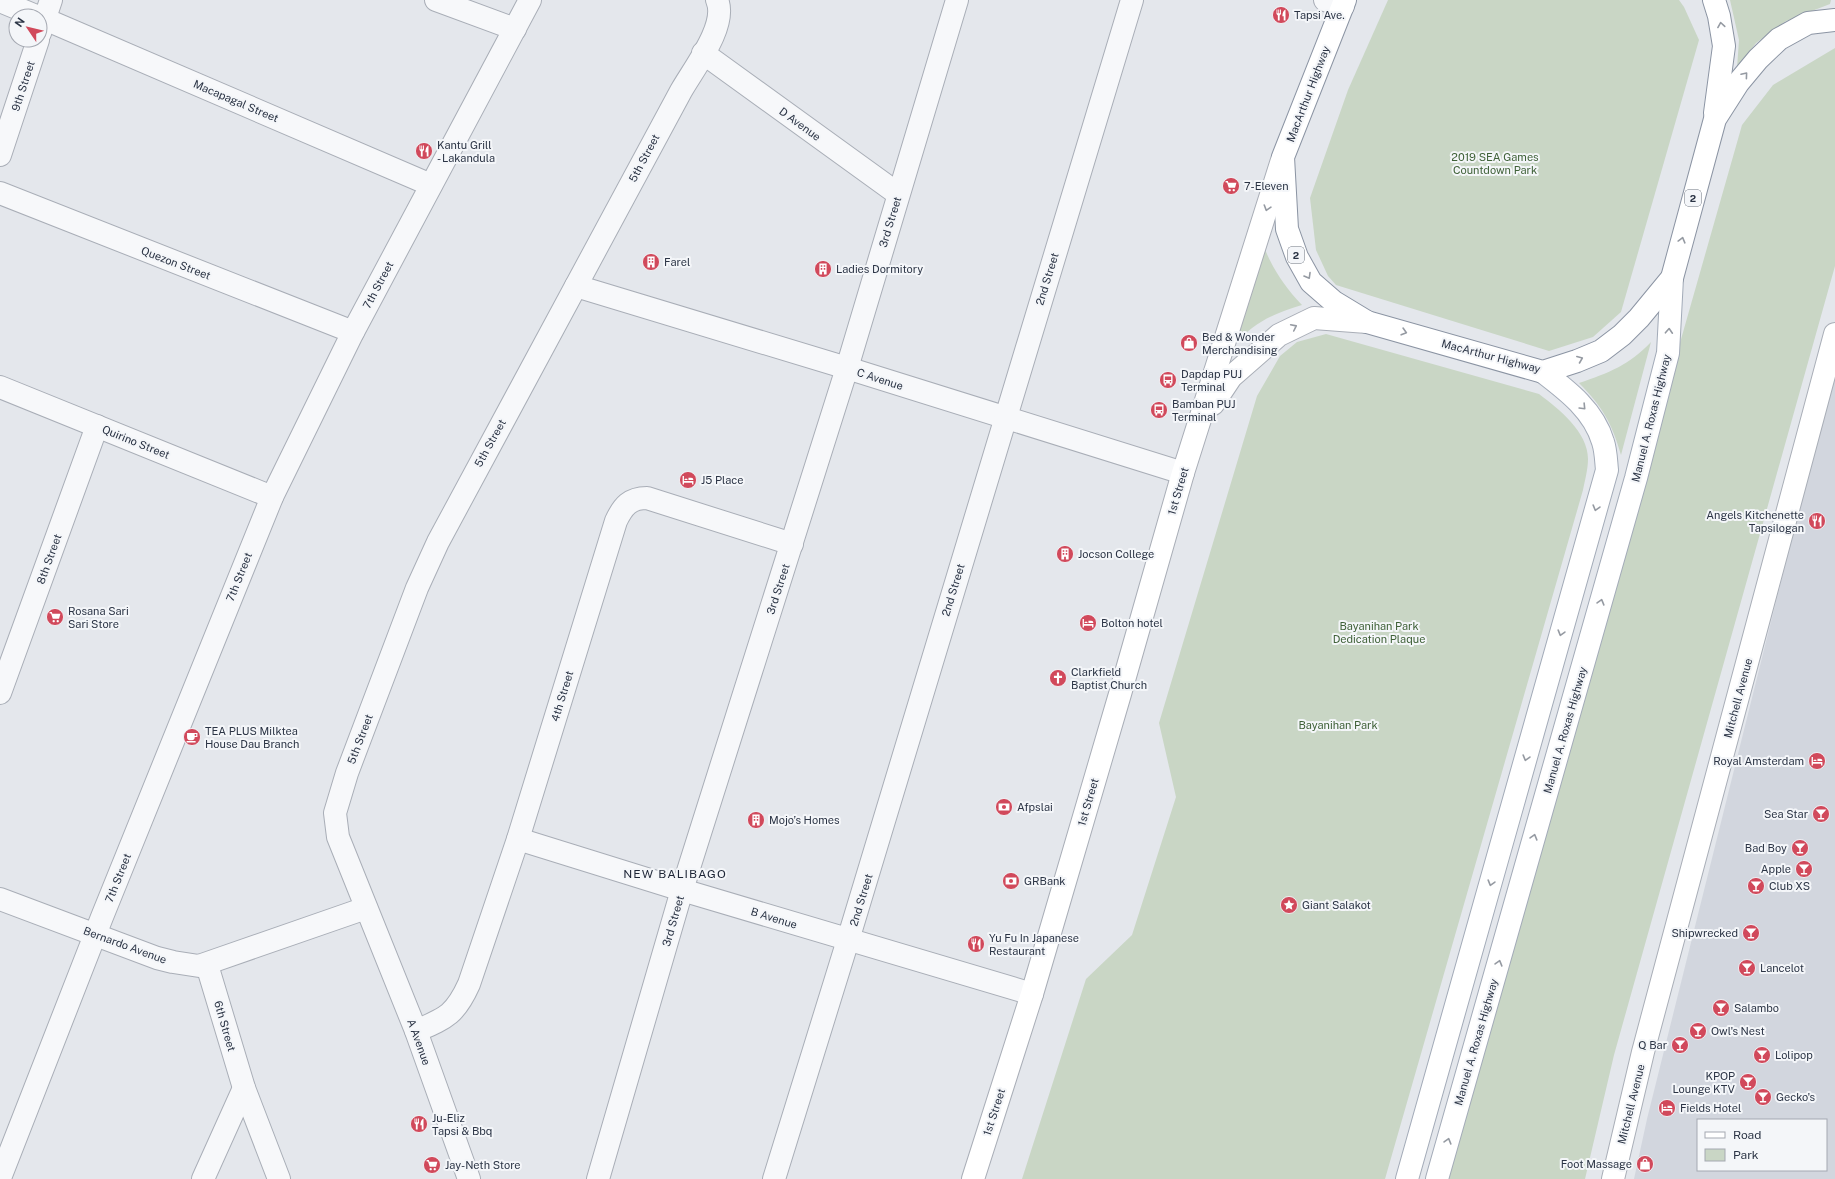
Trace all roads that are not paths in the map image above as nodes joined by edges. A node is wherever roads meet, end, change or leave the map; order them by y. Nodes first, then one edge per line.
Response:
1 (436, 0) edge
2 (530, 0) edge
3 (717, 0) edge
4 (957, 0) edge
5 (1132, 0) edge
6 (1714, 0) edge
7 (0, 1) edge
8 (1338, 2) edge
9 (18, 8) edge
10 (48, 20) edge
11 (1835, 20) edge
12 (515, 29) junction
13 (35, 48) edge
14 (703, 53) junction
15 (1715, 119) junction
16 (0, 155) edge
17 (1283, 157) junction
18 (431, 186) junction
19 (0, 194) edge
20 (898, 194) junction
21 (1672, 278) junction
22 (576, 286) junction
23 (1366, 322) junction
24 (353, 332) junction
25 (1835, 334) edge
26 (847, 368) junction
27 (1543, 372) junction
28 (0, 388) edge
29 (1005, 418) junction
30 (1200, 424) junction
31 (97, 426) junction
32 (1183, 473) junction
33 (272, 497) junction
34 (792, 544) junction
35 (0, 692) edge
36 (518, 839) junction
37 (682, 890) junction
38 (0, 899) edge
39 (366, 908) junction
40 (96, 934) junction
41 (848, 940) junction
42 (207, 965) junction
43 (1032, 994) junction
44 (416, 1030) junction
45 (244, 1088) junction
46 (0, 1178) edge
47 (203, 1179) edge
48 (279, 1179) edge
49 (468, 1179) edge
50 (598, 1179) edge
51 (774, 1179) edge
52 (973, 1179) edge
53 (1407, 1179) edge
54 (1438, 1179) edge
55 (1613, 1179) edge

1 - 12 street
2 - 12 street, 7th Street
3 - 14 street, 5th Street
4 - 20 street, 3rd Street
5 - 29 street, 2nd Street
15 -> 6 main road
7 - 9 street, Macapagal Street
8 - 17 main road, MacArthur Highway / 2
10 - 18 street, Macapagal Street
15 -> 11 main road, MacArthur Highway / 2
12 - 18 street, 7th Street
13 - 16 street, 9th Street
14 - 20 street, D Avenue
14 - 22 street, 5th Street
21 -> 15 main road, MacArthur Highway / 2
17 -> 23 main road, MacArthur Highway / 2
17 -> 30 main road, 1st Street
18 - 24 street, 7th Street
19 - 24 street, Quezon Street
20 - 26 street, 3rd Street
27 -> 21 main road, MacArthur Highway / 2
54 -> 21 main road, Manuel A. Roxas Highway
22 - 26 street, C Avenue
22 - 39 street, 5th Street
23 -> 27 main road, MacArthur Highway / 2
30 -> 23 main road, 1st Street
24 - 33 street, 7th Street
25 - 55 main road, Mitchell Avenue
26 - 29 street, C Avenue
26 - 34 street, 3rd Street
27 -> 53 main road
28 - 31 street, Quirino Street
29 - 32 street, C Avenue
29 - 41 street, 2nd Street
30 - 32 main road, 1st Street
31 - 33 street, Quirino Street
31 - 35 street, 8th Street
32 - 43 main road, 1st Street
33 - 40 street, 7th Street
34 - 36 street, 4th Street
34 - 37 street, 3rd Street
36 - 37 street, B Avenue
36 - 44 street, 4th Street
37 - 41 street, B Avenue
37 - 50 street, 3rd Street
38 - 40 street, Bernardo Avenue
39 - 42 street, Bernardo Avenue
39 - 44 street, A Avenue
40 - 42 street, Bernardo Avenue
40 - 46 street, 7th Street
41 - 43 street, B Avenue
41 - 51 street, 2nd Street
42 - 45 street, 6th Street
43 - 52 main road, 1st Street
44 - 49 street, A Avenue
45 - 47 street
45 - 48 street, 6th Street

